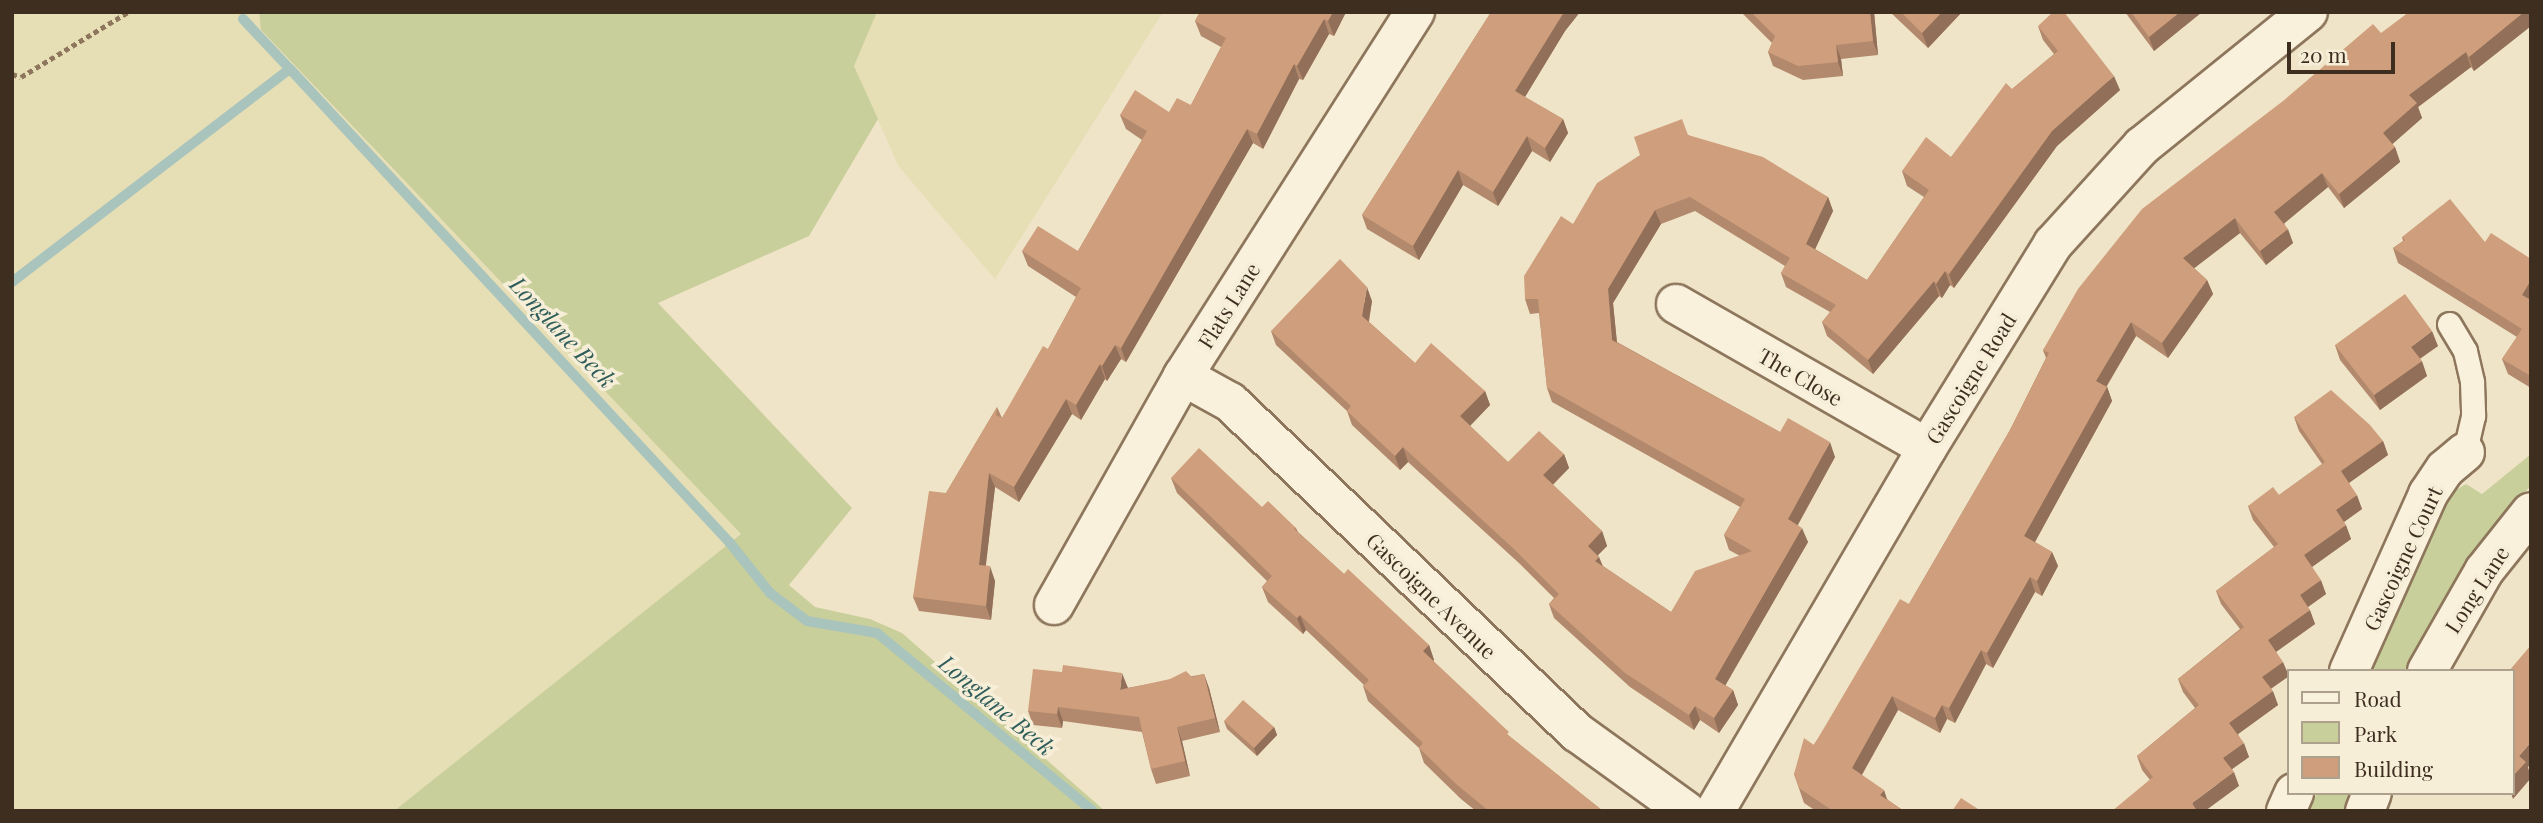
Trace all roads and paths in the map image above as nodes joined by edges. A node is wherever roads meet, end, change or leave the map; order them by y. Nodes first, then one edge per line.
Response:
1 (128, 12) edge
2 (1415, 12) edge
3 (2308, 12) edge
4 (12, 74) edge
5 (1676, 304) dead end
6 (2449, 324) dead end
7 (1183, 376) junction
8 (1927, 448) junction
9 (2465, 452) joint
10 (2531, 512) edge
11 (1054, 605) dead end
12 (2350, 669) edge
13 (2428, 669) edge
14 (2293, 795) edge
15 (1686, 811) edge
16 (1715, 811) edge
17 (2286, 811) edge

1 - 4 path
2 - 7 street, Flats Lane
3 - 8 street, Gascoigne Road
5 - 8 street, The Close
6 - 9 lane
7 - 11 street, Flats Lane
7 - 15 street, Gascoigne Avenue
8 - 16 street, Gascoigne Road
9 - 12 street, Gascoigne Court
10 - 13 street, Long Lane
14 - 17 street

